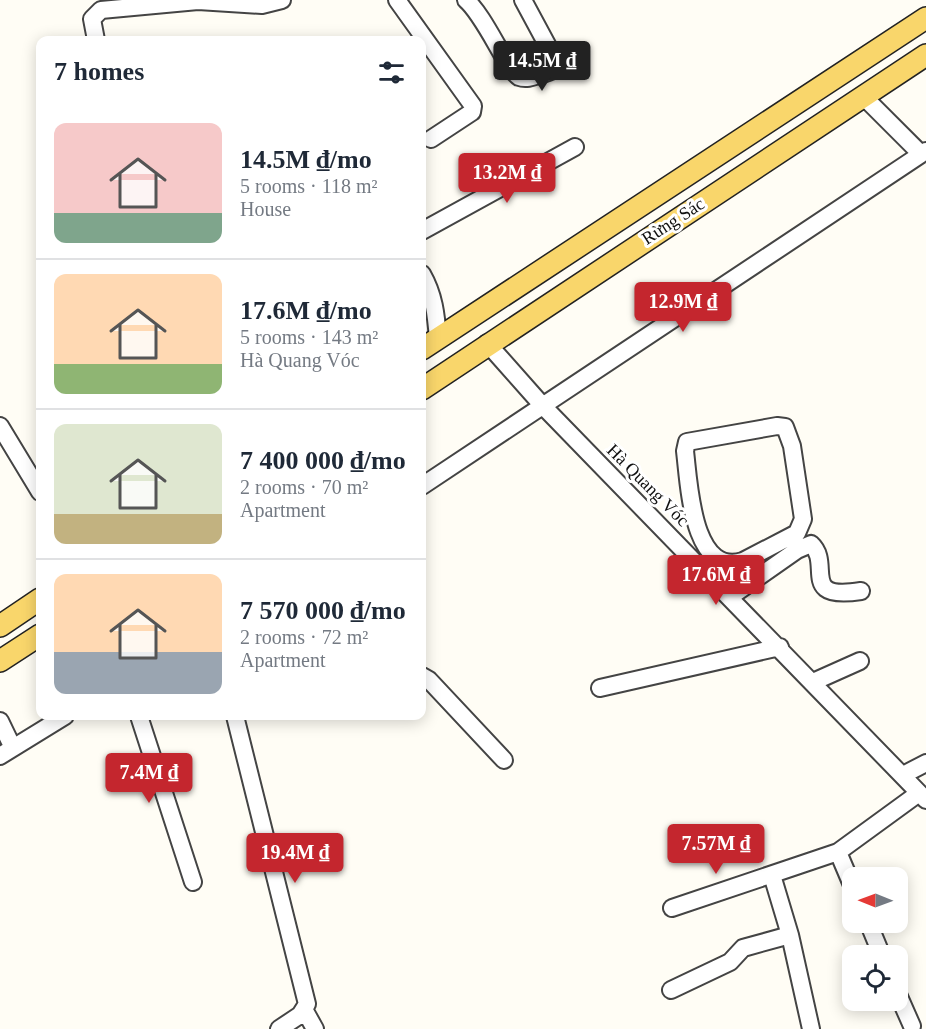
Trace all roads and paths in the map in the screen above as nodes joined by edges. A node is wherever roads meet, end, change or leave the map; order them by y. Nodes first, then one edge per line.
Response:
1 (282, 0) edge
2 (397, 0) edge
3 (466, 0) edge
4 (523, 0) edge
5 (926, 18) edge
6 (95, 36) edge
7 (423, 36) edge
8 (426, 40) edge
9 (926, 55) edge
10 (863, 96) junction
11 (431, 139) dead end
12 (575, 147) dead end
13 (919, 149) edge
14 (426, 229) edge
15 (426, 281) edge
16 (468, 318) junction
17 (430, 344) edge
18 (491, 347) junction
19 (426, 387) edge
20 (542, 405) junction
21 (0, 426) edge
22 (427, 482) edge
23 (36, 485) edge
24 (696, 528) junction
25 (679, 544) junction
26 (861, 591) dead end
27 (730, 597) junction
28 (36, 602) edge
29 (0, 626) edge
30 (36, 638) edge
31 (780, 647) junction
32 (0, 661) edge
33 (860, 661) dead end
34 (426, 678) edge
35 (813, 682) junction
36 (600, 688) dead end
37 (55, 720) edge
38 (140, 720) edge
39 (236, 720) edge
40 (5, 740) edge
41 (504, 760) dead end
42 (926, 764) edge
43 (903, 776) junction
44 (923, 796) edge
45 (838, 852) junction
46 (844, 867) edge
47 (772, 875) junction
48 (193, 882) dead end
49 (672, 908) dead end
50 (790, 935) junction
51 (671, 990) dead end
52 (305, 1011) junction
53 (905, 1011) edge
54 (912, 1026) dead end
55 (279, 1029) edge
56 (315, 1029) edge
57 (811, 1029) edge

1 - 6 street
2 - 7 street
3 - 4 street
5 - 16 main road, Rừng Sác
8 - 11 street
9 - 10 main road, Rừng Sác
10 - 13 street
10 - 18 main road, Rừng Sác
12 - 14 street
13 - 20 street
15 - 17 street
16 - 17 main road, Rừng Sác
16 - 18 main road
18 - 19 main road, Rừng Sác
18 - 20 street, Hà Quang Vóc
20 - 22 street
20 - 25 street, Hà Quang Vóc
21 - 23 street
24 - 24 street
24 - 25 street
25 - 27 street, Hà Quang Vóc
26 - 27 street
27 - 31 street, Hà Quang Vóc
28 - 29 main road
30 - 32 main road
31 - 35 street, Hà Quang Vóc
31 - 36 street
33 - 35 street
34 - 41 street
35 - 43 street, Hà Quang Vóc
37 - 40 street
38 - 48 street
39 - 52 street
42 - 43 street
43 - 44 street, Hà Quang Vóc
44 - 45 street
45 - 46 street
45 - 47 street
47 - 49 street
47 - 50 street
50 - 51 street
50 - 57 street
52 - 55 street
52 - 56 street
53 - 54 street

